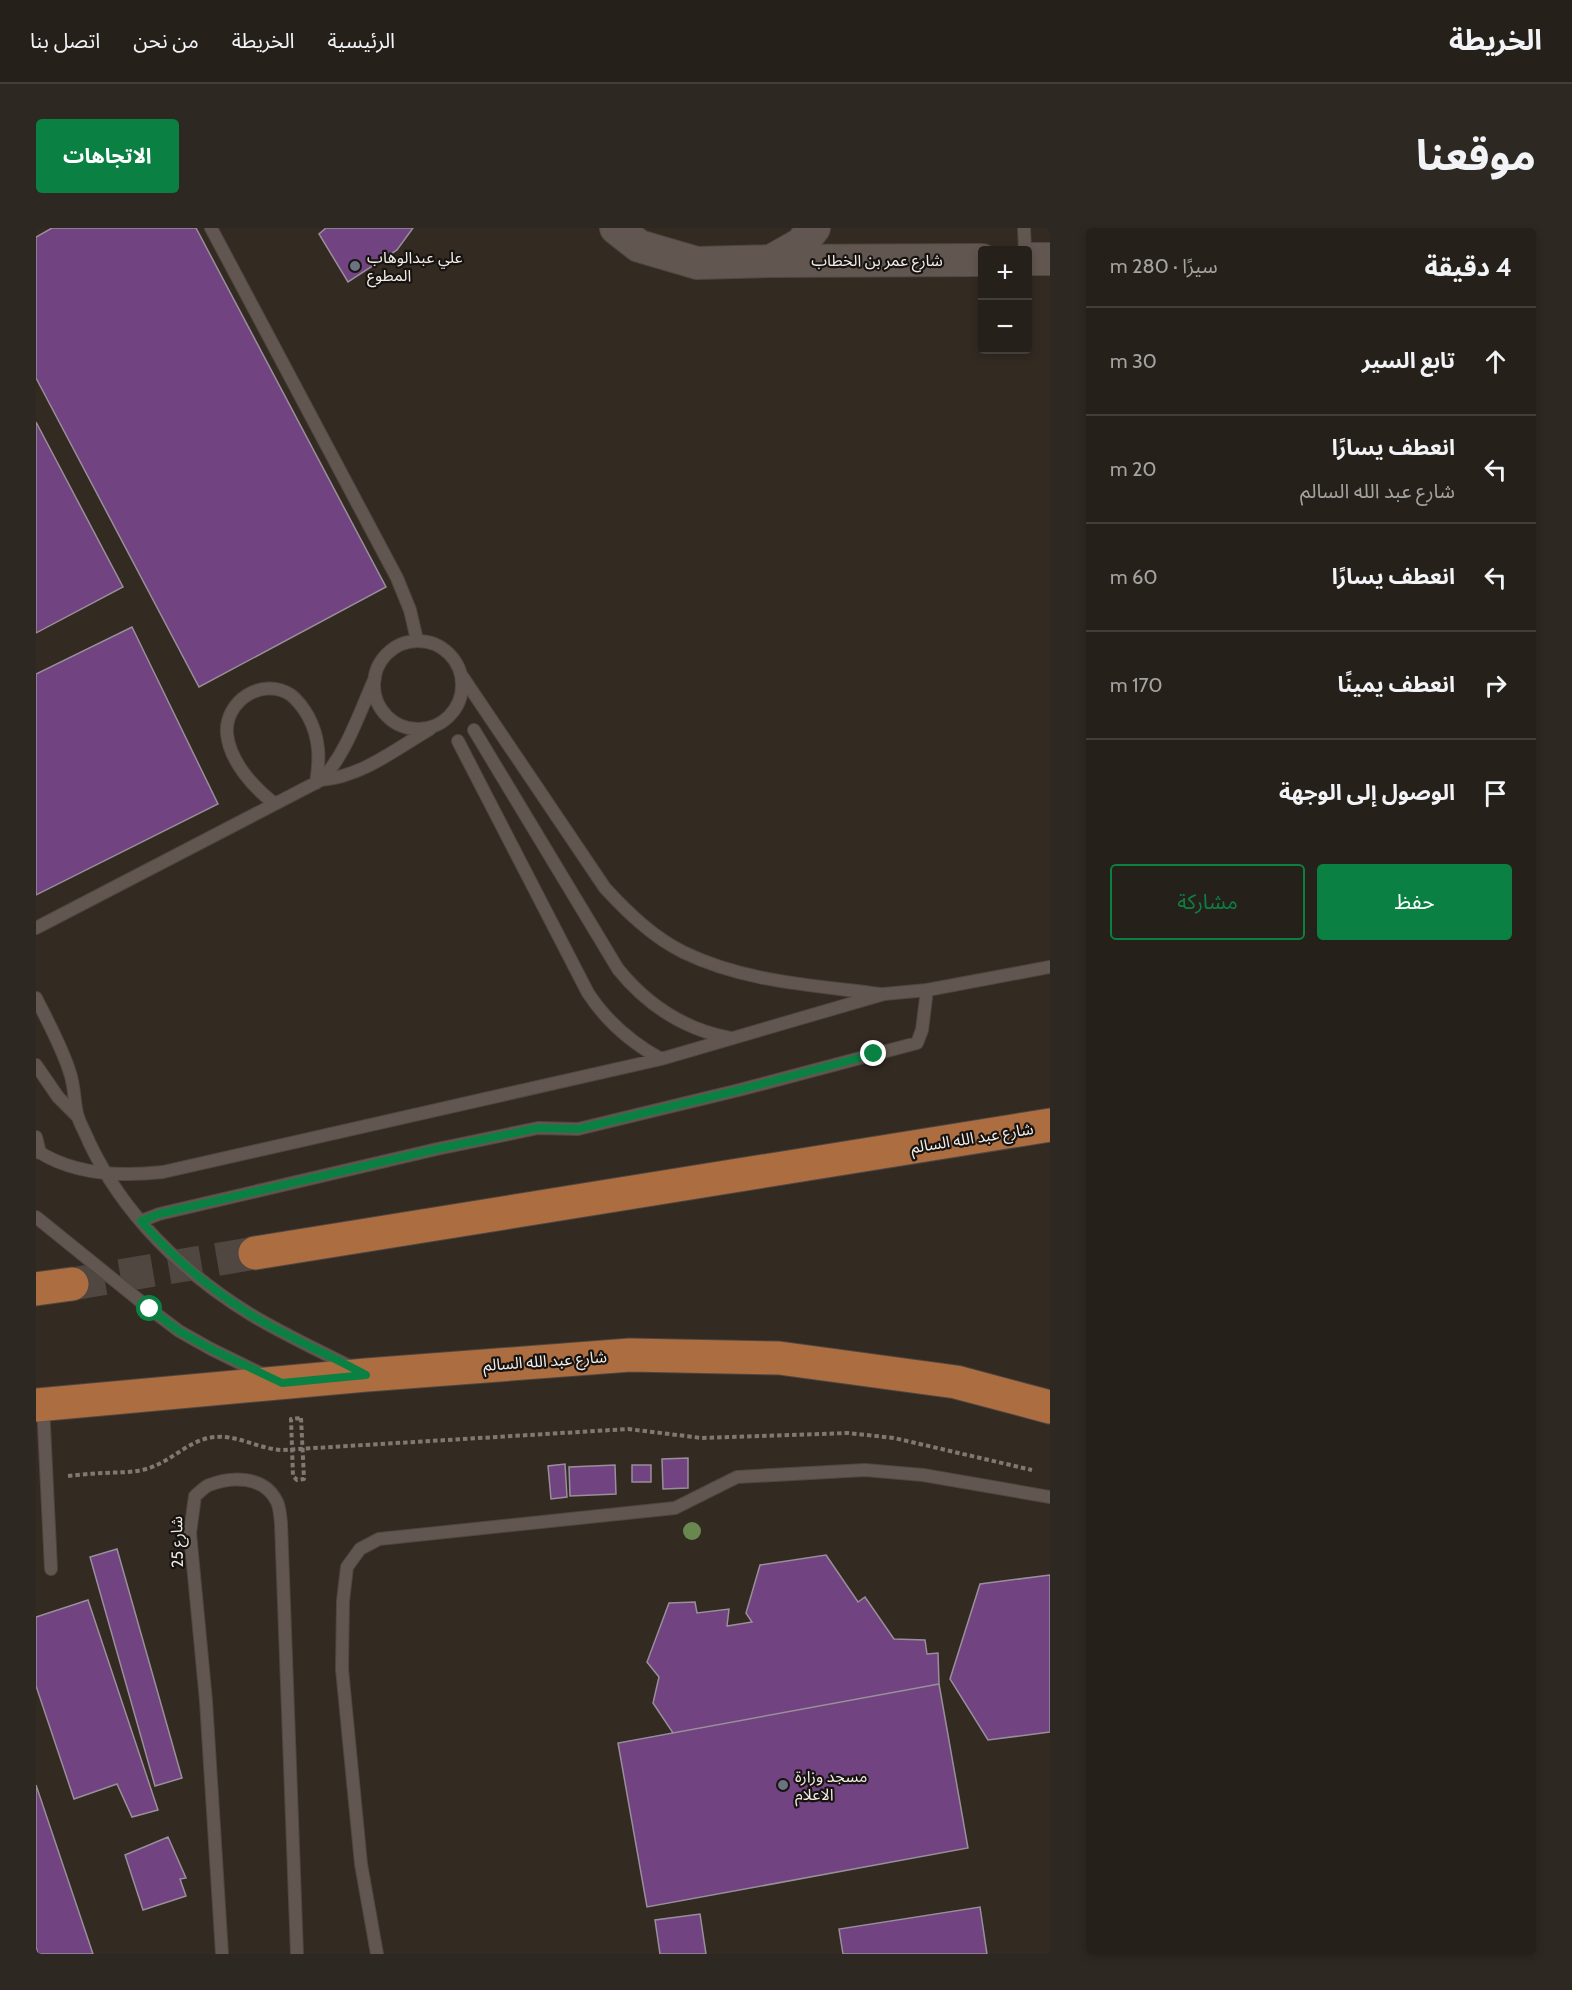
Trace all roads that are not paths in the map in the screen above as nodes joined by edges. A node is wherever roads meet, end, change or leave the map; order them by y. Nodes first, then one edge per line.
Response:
1 (212, 228) edge
2 (616, 228) edge
3 (814, 228) edge
4 (1024, 228) edge
5 (1024, 246) edge
6 (978, 260) edge
7 (1032, 260) edge
8 (1050, 260) edge
9 (771, 261) junction
10 (417, 640) junction
11 (462, 676) junction
12 (375, 678) junction
13 (434, 726) junction
14 (474, 730) dead end
15 (458, 741) dead end
16 (318, 781) junction
17 (274, 804) junction
18 (36, 928) edge
19 (1050, 967) edge
20 (927, 990) junction
21 (884, 994) junction
22 (36, 998) edge
23 (734, 1039) junction
24 (661, 1059) junction
25 (36, 1065) edge
26 (77, 1116) junction
27 (1050, 1125) edge
28 (36, 1137) edge
29 (38, 1151) edge
30 (107, 1175) junction
31 (36, 1217) edge
32 (141, 1221) junction
33 (255, 1253) tunnel mouth
34 (72, 1284) tunnel mouth
35 (36, 1289) edge
36 (366, 1375) junction
37 (282, 1383) junction
38 (40, 1404) edge
39 (1050, 1407) edge
40 (1050, 1497) edge
41 (51, 1569) dead end
42 (222, 1954) edge
43 (297, 1954) edge
44 (376, 1954) edge

1 - 10 lane
2 - 9 street, شارع عمر بن الخطاب
3 - 9 street
4 - 5 lane
6 - 9 street, شارع عمر بن الخطاب
7 - 8 street
10 - 11 lane
10 - 12 lane
11 - 13 lane
11 - 21 lane
12 - 13 lane
12 - 16 lane
13 - 16 lane
14 - 23 lane
15 - 24 lane
16 - 17 lane
16 - 17 lane
17 - 18 lane
19 - 20 lane
20 - 21 lane
20 - 32 lane
21 - 23 lane
22 - 26 lane
23 - 24 lane
24 - 30 lane
25 - 26 lane
26 - 30 lane
27 - 33 main road, شارع عبد الله السالم
28 - 29 lane
29 - 30 lane
30 - 32 lane
31 - 37 lane
32 - 36 lane
34 - 35 main road
36 - 37 main road, شارع عبد الله السالم
36 - 39 main road, شارع عبد الله السالم
37 - 38 main road, شارع عبد الله السالم
38 - 41 lane
40 - 44 lane
42 - 43 lane, شارع 25

